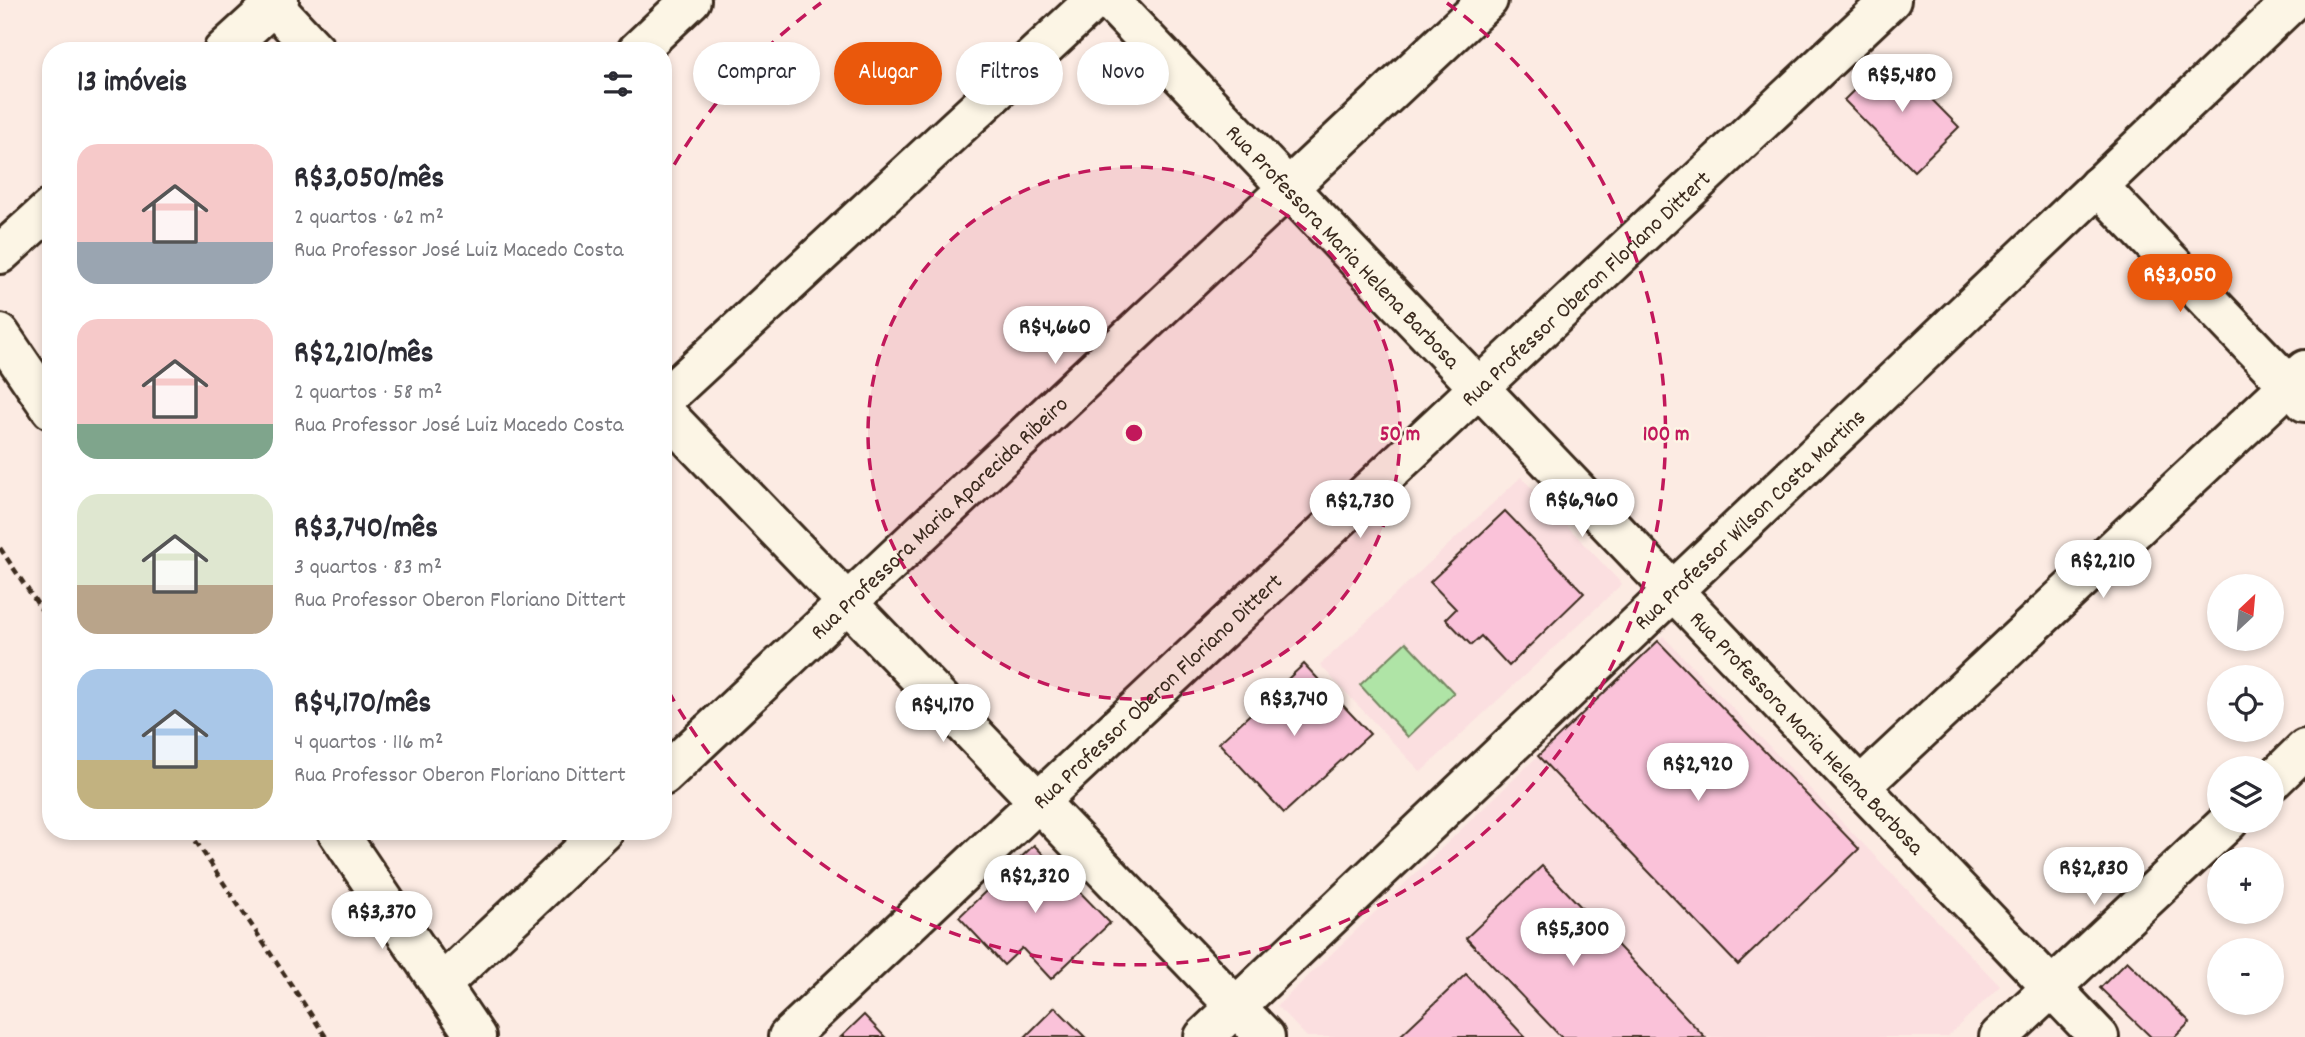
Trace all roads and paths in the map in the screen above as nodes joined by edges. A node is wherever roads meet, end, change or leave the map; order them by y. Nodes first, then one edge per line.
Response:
1 (691, 0) edge
2 (1095, 0) edge
3 (1109, 0) edge
4 (1488, 0) edge
5 (1891, 0) edge
6 (2294, 0) edge
7 (276, 3) edge
8 (233, 42) edge
9 (308, 42) edge
10 (647, 42) edge
11 (2098, 186) junction
12 (1288, 188) junction
13 (42, 216) edge
14 (0, 254) edge
15 (0, 334) edge
16 (2300, 386) edge
17 (1478, 387) junction
18 (672, 392) edge
19 (42, 396) edge
20 (672, 420) edge
21 (0, 548) edge
22 (1673, 591) junction
23 (848, 602) junction
24 (42, 611) edge
25 (2305, 749) edge
26 (672, 768) edge
27 (2284, 769) edge
28 (1860, 787) junction
29 (1039, 801) junction
30 (2216, 833) edge
31 (195, 840) edge
32 (343, 840) edge
33 (594, 840) edge
34 (441, 985) junction
35 (2052, 987) junction
36 (1236, 1007) junction
37 (326, 1037) edge
38 (476, 1037) edge
39 (788, 1037) edge
40 (1204, 1037) edge
41 (1265, 1037) edge
42 (1999, 1037) edge
43 (2099, 1037) edge

1 - 10 street
2 - 18 street
3 - 12 street, Rua Professora Maria Helena Barbosa
4 - 12 street, Rua Professora Maria Aparecida Ribeiro
5 - 17 street, Rua Professor Oberon Floriano Dittert
6 - 11 street, Rua Professor Wilson Costa Martins
7 - 8 street
7 - 9 street
11 - 16 street
11 - 22 street, Rua Professor Wilson Costa Martins
12 - 17 street, Rua Professora Maria Helena Barbosa
12 - 23 street, Rua Professora Maria Aparecida Ribeiro
13 - 14 street
15 - 19 street
16 - 28 street
17 - 22 street, Rua Professora Maria Helena Barbosa
17 - 29 street, Rua Professor Oberon Floriano Dittert
20 - 23 street
21 - 24 path
22 - 28 street, Rua Professora Maria Helena Barbosa
22 - 36 street, Rua Professor Wilson Costa Martins
23 - 26 street, Rua Professora Maria Aparecida Ribeiro
23 - 29 street
25 - 27 street
28 - 35 street, Rua Professora Maria Helena Barbosa
29 - 36 street
29 - 39 street, Rua Professor Oberon Floriano Dittert
30 - 35 street
31 - 37 path
32 - 34 street
33 - 34 street
34 - 38 street
35 - 42 street
35 - 43 street, Rua Professora Maria Helena Barbosa
36 - 40 street, Rua Professor Wilson Costa Martins
36 - 41 street

